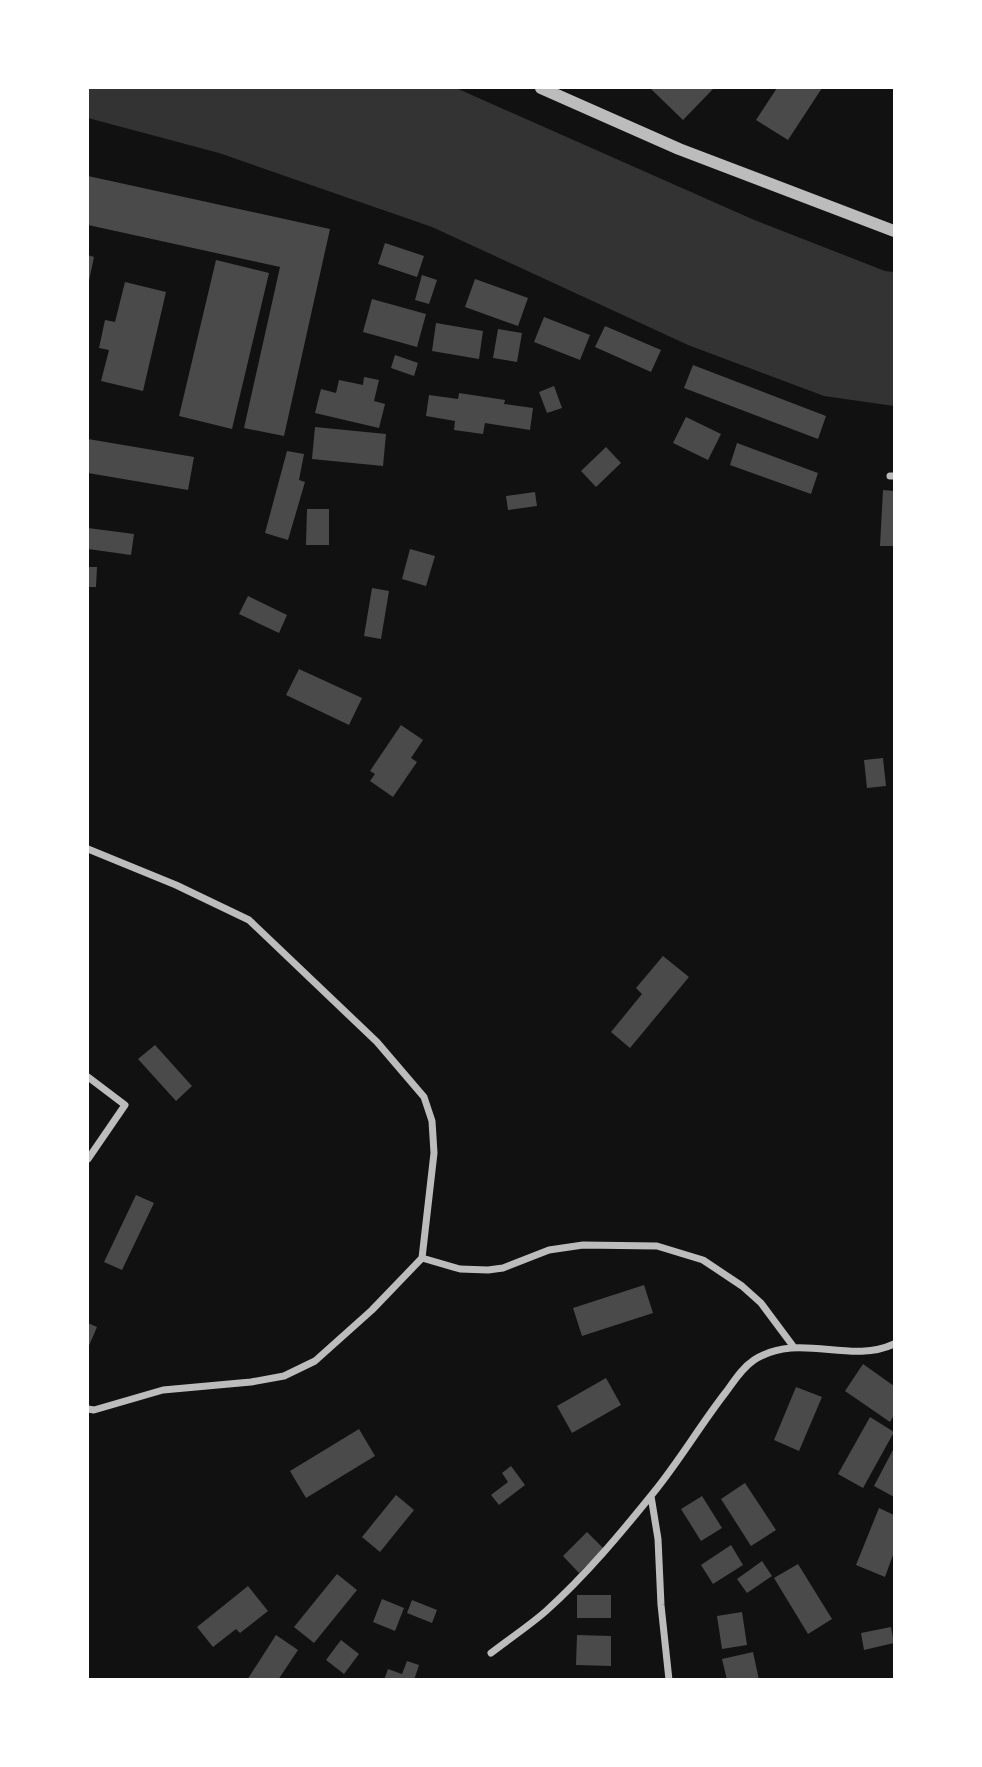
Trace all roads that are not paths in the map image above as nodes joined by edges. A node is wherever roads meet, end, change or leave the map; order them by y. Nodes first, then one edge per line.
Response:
1 (541, 88) edge
2 (894, 231) edge
3 (88, 849) edge
4 (88, 1077) edge
5 (88, 1159) edge
6 (422, 1258) junction
7 (894, 1344) edge
8 (793, 1346) junction
9 (88, 1409) edge
10 (651, 1496) junction
11 (491, 1653) dead end
12 (669, 1679) edge

1 - 2 street
3 - 6 street
4 - 5 street
6 - 8 street
6 - 9 street
7 - 8 street
8 - 10 street
10 - 11 street
10 - 12 street

